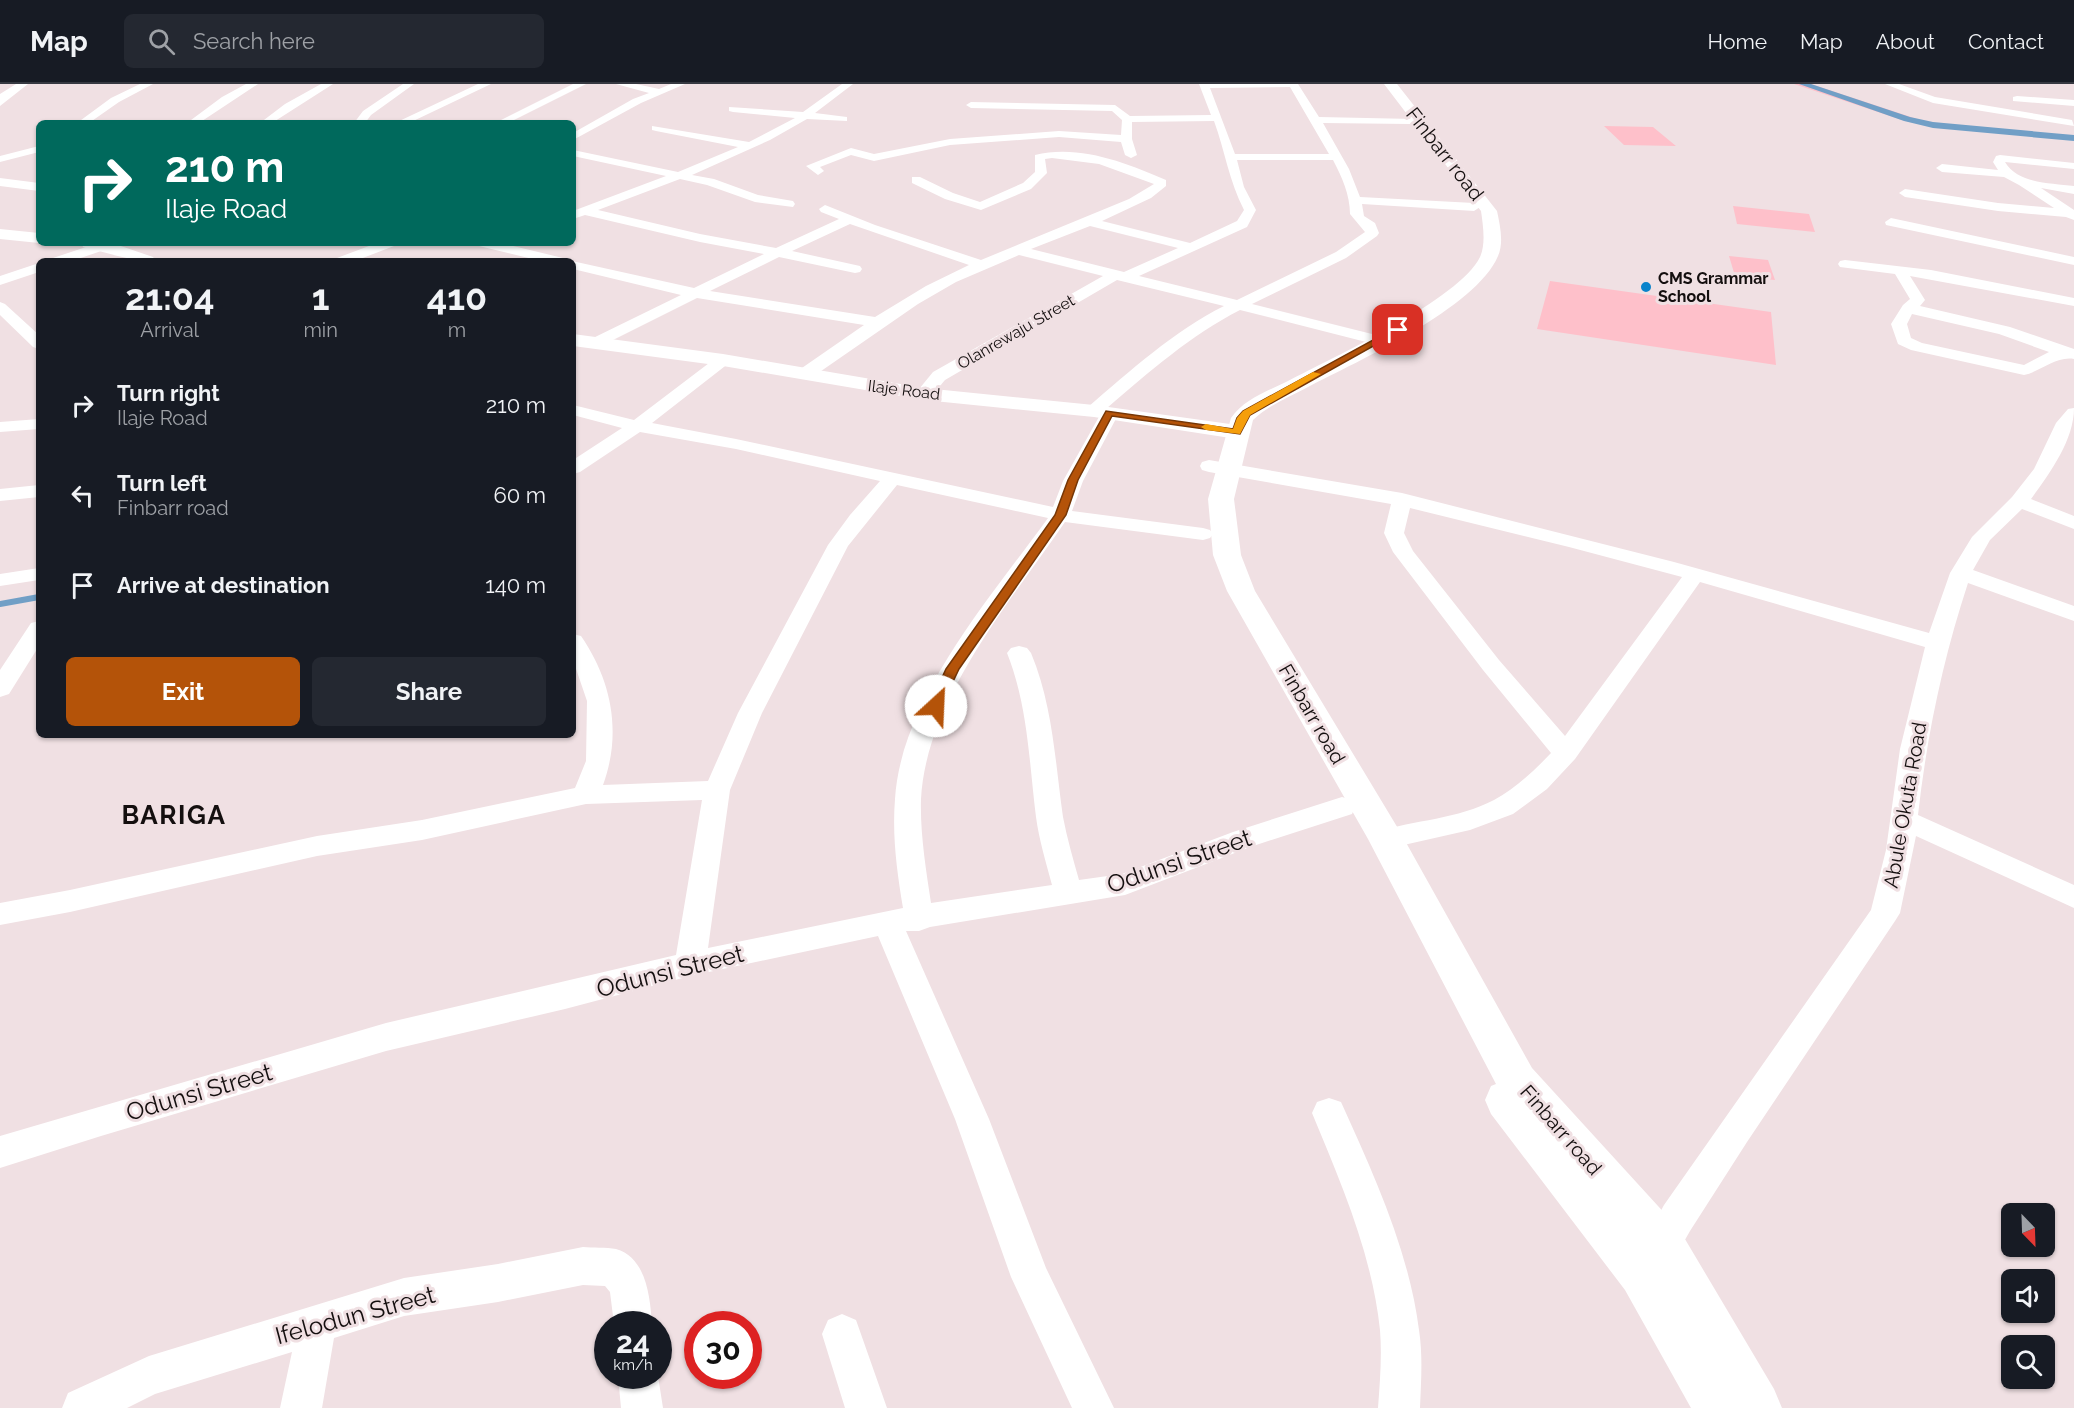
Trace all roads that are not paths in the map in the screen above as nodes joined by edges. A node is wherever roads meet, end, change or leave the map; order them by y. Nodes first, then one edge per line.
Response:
1 (23, 84) edge
2 (148, 84) edge
3 (253, 84) edge
4 (328, 84) edge
5 (409, 84) edge
6 (486, 84) edge
7 (581, 84) edge
8 (621, 84) edge
9 (682, 84) edge
10 (848, 84) edge
11 (1204, 84) edge
12 (1293, 84) edge
13 (1380, 84) edge
14 (1390, 84) edge
15 (1890, 84) edge
16 (2030, 88) dead end
17 (661, 92) junction
18 (1991, 98) dead end
19 (1, 99) edge
20 (2003, 99) dead end
21 (1949, 103) junction
22 (2074, 103) edge
23 (971, 105) dead end
24 (733, 109) dead end
25 (806, 116) junction
26 (1218, 118) junction
27 (843, 119) dead end
28 (1127, 119) junction
29 (86, 120) edge
30 (196, 120) edge
31 (269, 120) edge
32 (361, 120) edge
33 (407, 120) edge
34 (506, 120) edge
35 (1316, 120) junction
36 (1410, 121) junction
37 (2072, 123) dead end
38 (656, 128) dead end
39 (576, 135) edge
40 (922, 136) dead end
41 (1126, 139) junction
42 (950, 142) junction
43 (748, 145) junction
44 (36, 150) edge
45 (576, 154) edge
46 (1231, 157) junction
47 (1335, 157) junction
48 (0, 159) edge
49 (2074, 166) edge
50 (1941, 168) dead end
51 (818, 171) dead end
52 (1135, 172) junction
53 (2006, 174) junction
54 (678, 175) junction
55 (916, 180) dead end
56 (0, 182) edge
57 (2023, 182) junction
58 (36, 187) edge
59 (2074, 190) edge
60 (1905, 194) dead end
61 (1356, 200) junction
62 (789, 204) dead end
63 (1474, 207) junction
64 (825, 209) dead end
65 (579, 213) edge
66 (2071, 214) edge
67 (850, 219) junction
68 (1092, 222) junction
69 (1891, 222) dead end
70 (0, 234) edge
71 (36, 238) edge
72 (92, 246) edge
73 (104, 246) edge
74 (380, 246) edge
75 (501, 246) edge
76 (1192, 248) junction
77 (1017, 250) junction
78 (778, 252) junction
79 (65, 258) edge
80 (140, 258) edge
81 (350, 258) edge
82 (547, 258) edge
83 (2074, 261) edge
84 (1845, 264) dead end
85 (981, 265) junction
86 (576, 266) edge
87 (36, 268) edge
88 (855, 269) dead end
89 (1899, 269) junction
90 (1118, 277) junction
91 (0, 281) edge
92 (694, 293) junction
93 (2074, 302) edge
94 (1238, 304) junction
95 (0, 307) edge
96 (1908, 308) junction
97 (876, 322) junction
98 (1370, 338) junction
99 (576, 340) edge
100 (36, 341) edge
101 (595, 343) junction
102 (2068, 353) edge
103 (723, 360) junction
104 (805, 374) junction
105 (924, 394) junction
106 (576, 411) edge
107 (1102, 412) junction
108 (2074, 413) edge
109 (36, 424) edge
110 (637, 426) junction
111 (0, 427) edge
112 (1227, 430) junction
113 (576, 466) edge
114 (1219, 468) junction
115 (892, 479) junction
116 (36, 491) edge
117 (0, 495) edge
118 (1402, 499) junction
119 (2019, 501) junction
120 (2048, 513) junction
121 (1060, 515) junction
122 (2074, 515) edge
123 (2074, 523) edge
124 (1203, 534) junction
125 (1961, 573) junction
126 (36, 574) edge
127 (1695, 574) junction
128 (0, 580) edge
129 (2074, 614) edge
130 (36, 633) edge
131 (1937, 644) junction
132 (1019, 653) dead end
133 (580, 665) edge
134 (0, 689) edge
135 (1566, 753) junction
136 (717, 790) junction
137 (586, 795) junction
138 (1342, 807) junction
139 (1905, 820) junction
140 (1386, 839) junction
141 (1069, 894) junction
142 (2074, 897) edge
143 (0, 914) edge
144 (903, 920) junction
145 (690, 964) junction
146 (1329, 1113) dead end
147 (0, 1152) edge
148 (1662, 1246) junction
149 (1642, 1273) junction
150 (631, 1311) edge
151 (317, 1324) junction
152 (842, 1334) dead end
153 (640, 1389) edge
154 (83, 1408) edge
155 (301, 1408) edge
156 (642, 1408) edge
157 (866, 1408) edge
158 (1094, 1408) edge
159 (1399, 1408) edge
160 (1721, 1408) edge
161 (1755, 1408) edge

1 - 19 street
2 - 29 street
3 - 30 street
4 - 31 street
5 - 32 street
6 - 33 street
7 - 34 street
8 - 17 street
9 - 17 street
10 - 25 street
11 - 12 street
11 - 26 street
12 - 35 street
13 - 36 main road, Finbarr road
14 - 112 main road, Finbarr road
15 - 21 street
16 - 22 street
17 - 39 street
18 - 21 street
20 - 22 street
21 - 37 street
23 - 28 street
24 - 25 street
25 - 27 street
25 - 43 street
26 - 28 street
26 - 46 street
28 - 41 street
35 - 36 street
35 - 47 street
36 - 63 main road, Finbarr road
38 - 43 street
40 - 42 street
41 - 42 street
41 - 52 street
42 - 51 street
43 - 54 street
44 - 48 street
45 - 54 street
46 - 47 street
46 - 76 street, Olanrewaju Street
47 - 61 street
49 - 53 street
50 - 53 street
52 - 55 street
52 - 68 street
53 - 57 street
54 - 62 street
54 - 65 street
56 - 58 street
57 - 59 street
57 - 66 street
60 - 66 street
61 - 63 street
61 - 94 street
63 - 98 main road, Finbarr road
64 - 67 street
65 - 78 street
67 - 78 street
67 - 85 street
68 - 76 street
68 - 77 street
69 - 83 street
70 - 71 street
72 - 79 street
73 - 80 street
74 - 81 street
75 - 82 street
76 - 90 street, Olanrewaju Street
77 - 85 street
77 - 90 street
78 - 88 street
78 - 92 street
84 - 89 street
85 - 97 street
86 - 92 street
87 - 91 street
89 - 93 street
89 - 96 street
90 - 94 street
90 - 105 street, Olanrewaju Street
92 - 97 street
92 - 101 street
94 - 98 street
94 - 107 street
95 - 100 street
96 - 102 street
96 - 102 street
97 - 104 street
98 - 112 main road, Finbarr road
99 - 101 street, Ilaje Road
101 - 103 street, Ilaje Road
103 - 104 street, Ilaje Road
103 - 110 street
104 - 105 street, Ilaje Road
105 - 107 street, Ilaje Road
106 - 110 street
107 - 112 street, Ilaje Road
107 - 121 street
108 - 119 street, Abule Okuta Road
109 - 111 street
110 - 113 street
110 - 115 street
112 - 114 main road, Finbarr road
114 - 118 street
114 - 124 main road, Finbarr road
114 - 140 main road, Finbarr road
115 - 121 street
115 - 136 street
116 - 117 street
118 - 127 street
118 - 135 street
119 - 120 street
119 - 125 street, Abule Okuta Road
120 - 122 street
120 - 123 street
121 - 124 street
121 - 144 street
124 - 138 main road, Finbarr road
125 - 129 street
125 - 131 street, Abule Okuta Road
126 - 128 street
127 - 131 street
127 - 135 street
130 - 134 street
131 - 139 street, Abule Okuta Road
132 - 141 street
133 - 137 street
135 - 140 street
136 - 137 street
136 - 145 street
137 - 143 street
138 - 141 street, Odunsi Street
138 - 149 main road, Finbarr road
139 - 142 street
139 - 148 street, Abule Okuta Road
140 - 148 main road, Finbarr road
141 - 144 street, Odunsi Street
144 - 145 street, Odunsi Street
144 - 158 street
145 - 147 street, Odunsi Street
146 - 159 street
148 - 149 street, Abule Okuta Road
148 - 161 main road, Finbarr road
149 - 160 main road, Finbarr road
150 - 151 street, Ifelodun Street
151 - 154 street, Ifelodun Street
151 - 155 street
152 - 157 street
153 - 156 street

